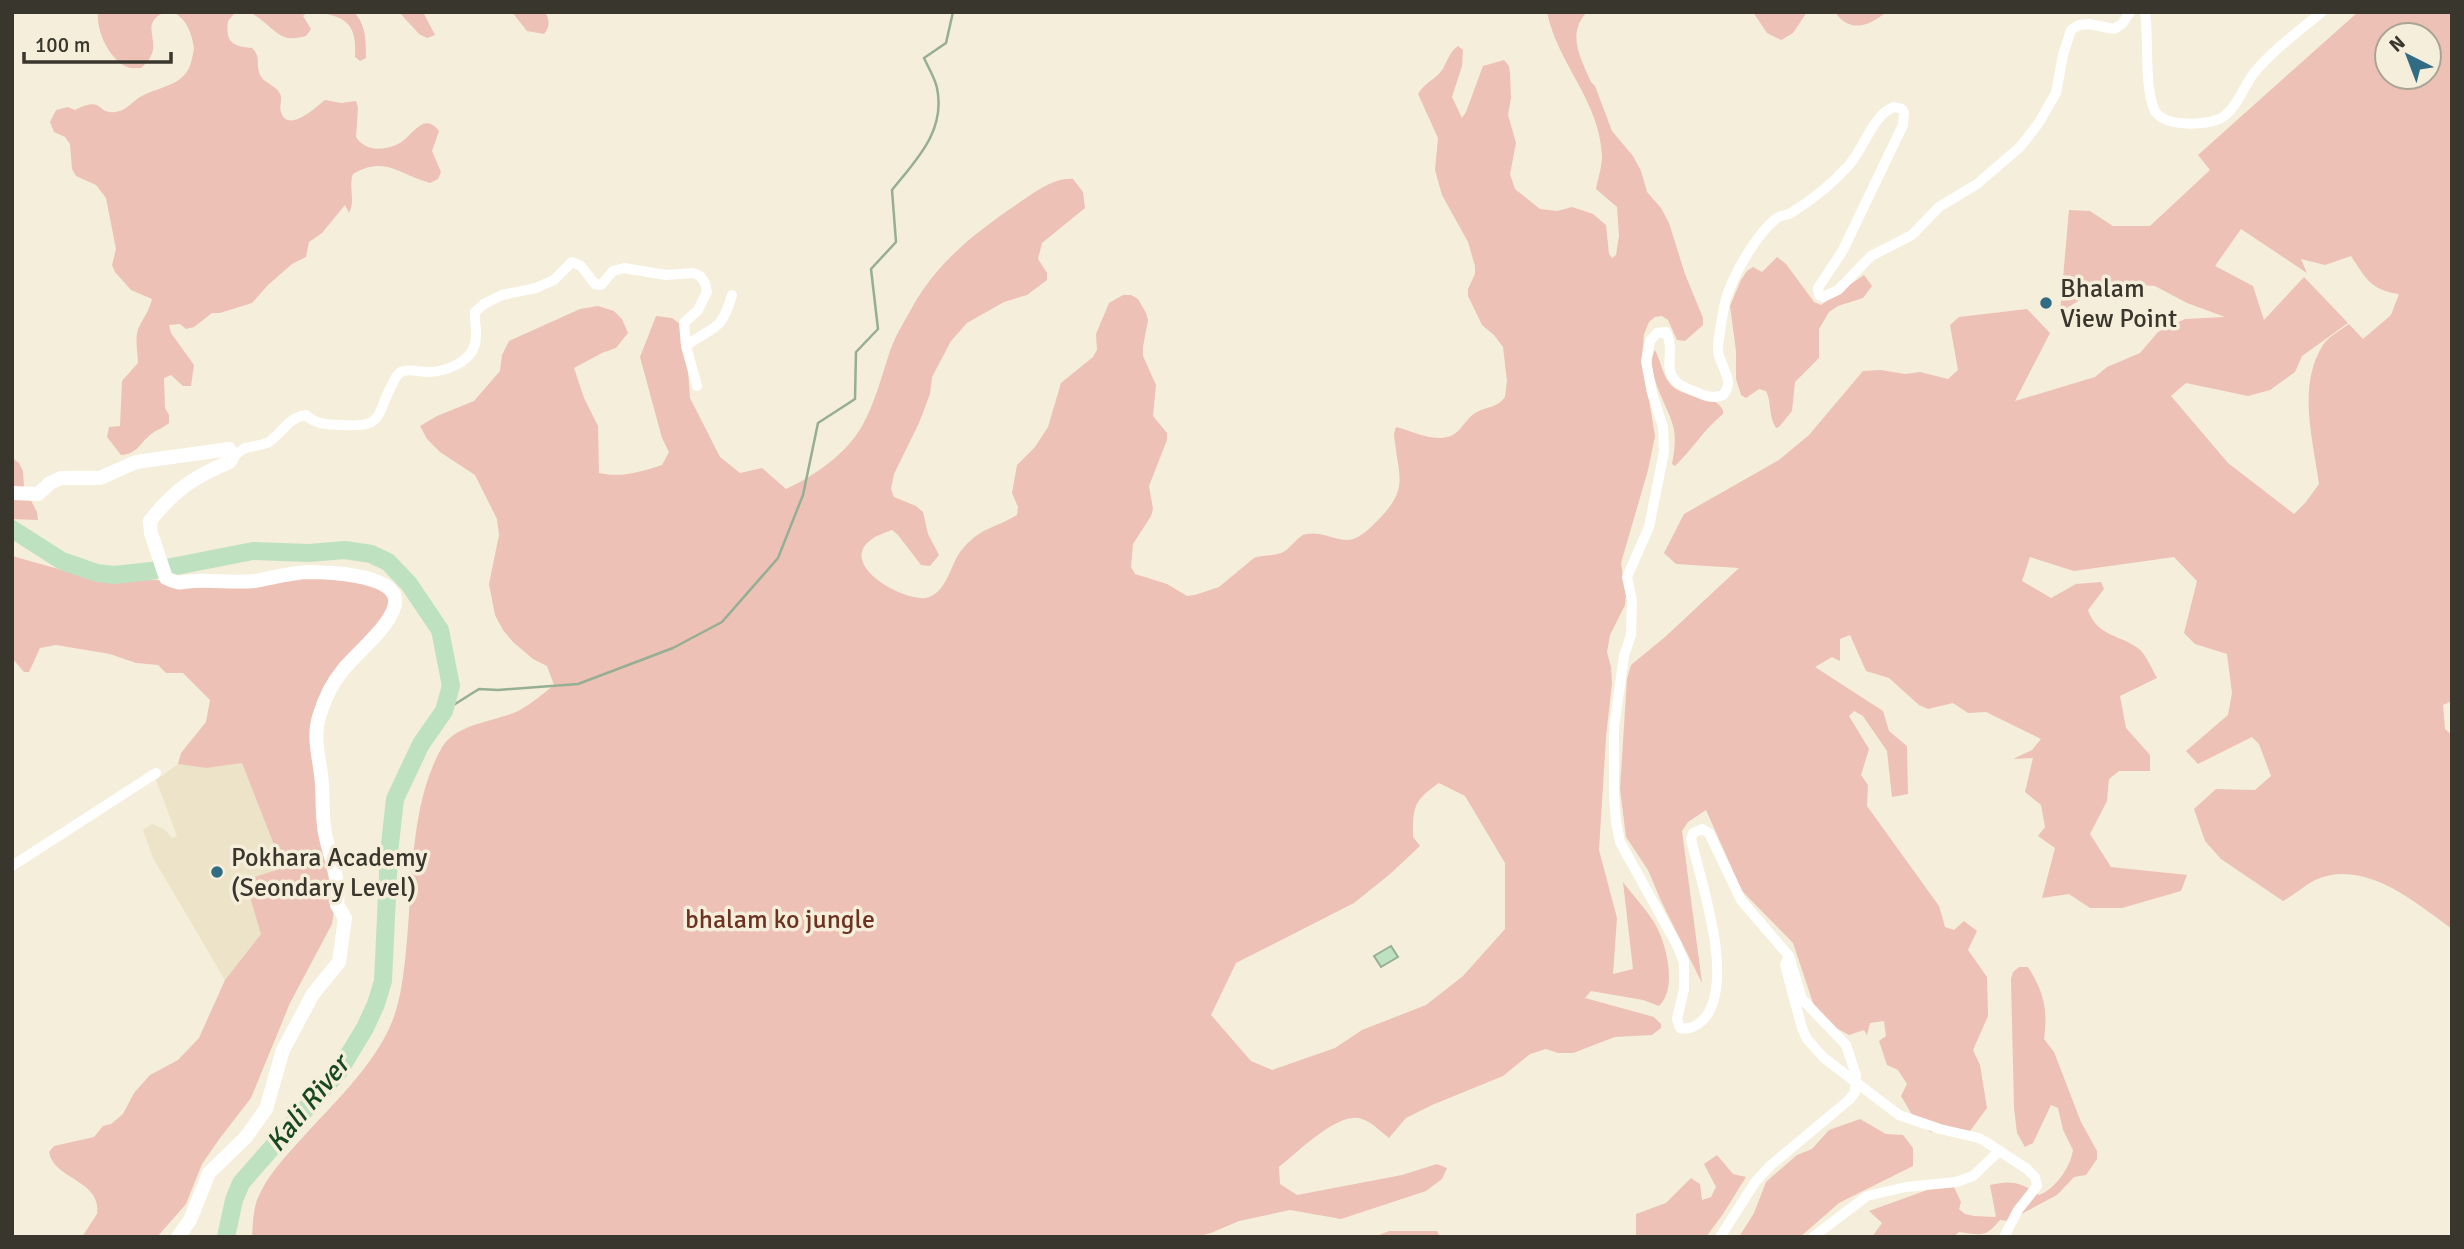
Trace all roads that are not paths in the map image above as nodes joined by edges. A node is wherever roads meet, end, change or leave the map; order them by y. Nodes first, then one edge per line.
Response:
1 (2130, 12) edge
2 (2145, 12) edge
3 (2322, 12) edge
4 (732, 295) dead end
5 (686, 346) junction
6 (697, 386) dead end
7 (232, 458) junction
8 (12, 493) edge
9 (156, 773) dead end
10 (12, 866) edge
11 (1789, 956) junction
12 (1856, 1083) junction
13 (1998, 1151) junction
14 (178, 1237) edge
15 (1720, 1237) edge
16 (1813, 1237) edge
17 (2004, 1237) edge

1 - 11 street
2 - 3 street
4 - 5 street
5 - 6 street
5 - 7 street
7 - 8 street
7 - 14 street
9 - 10 street
11 - 12 street
11 - 12 street
12 - 13 street
12 - 15 street
13 - 16 street
13 - 17 street

